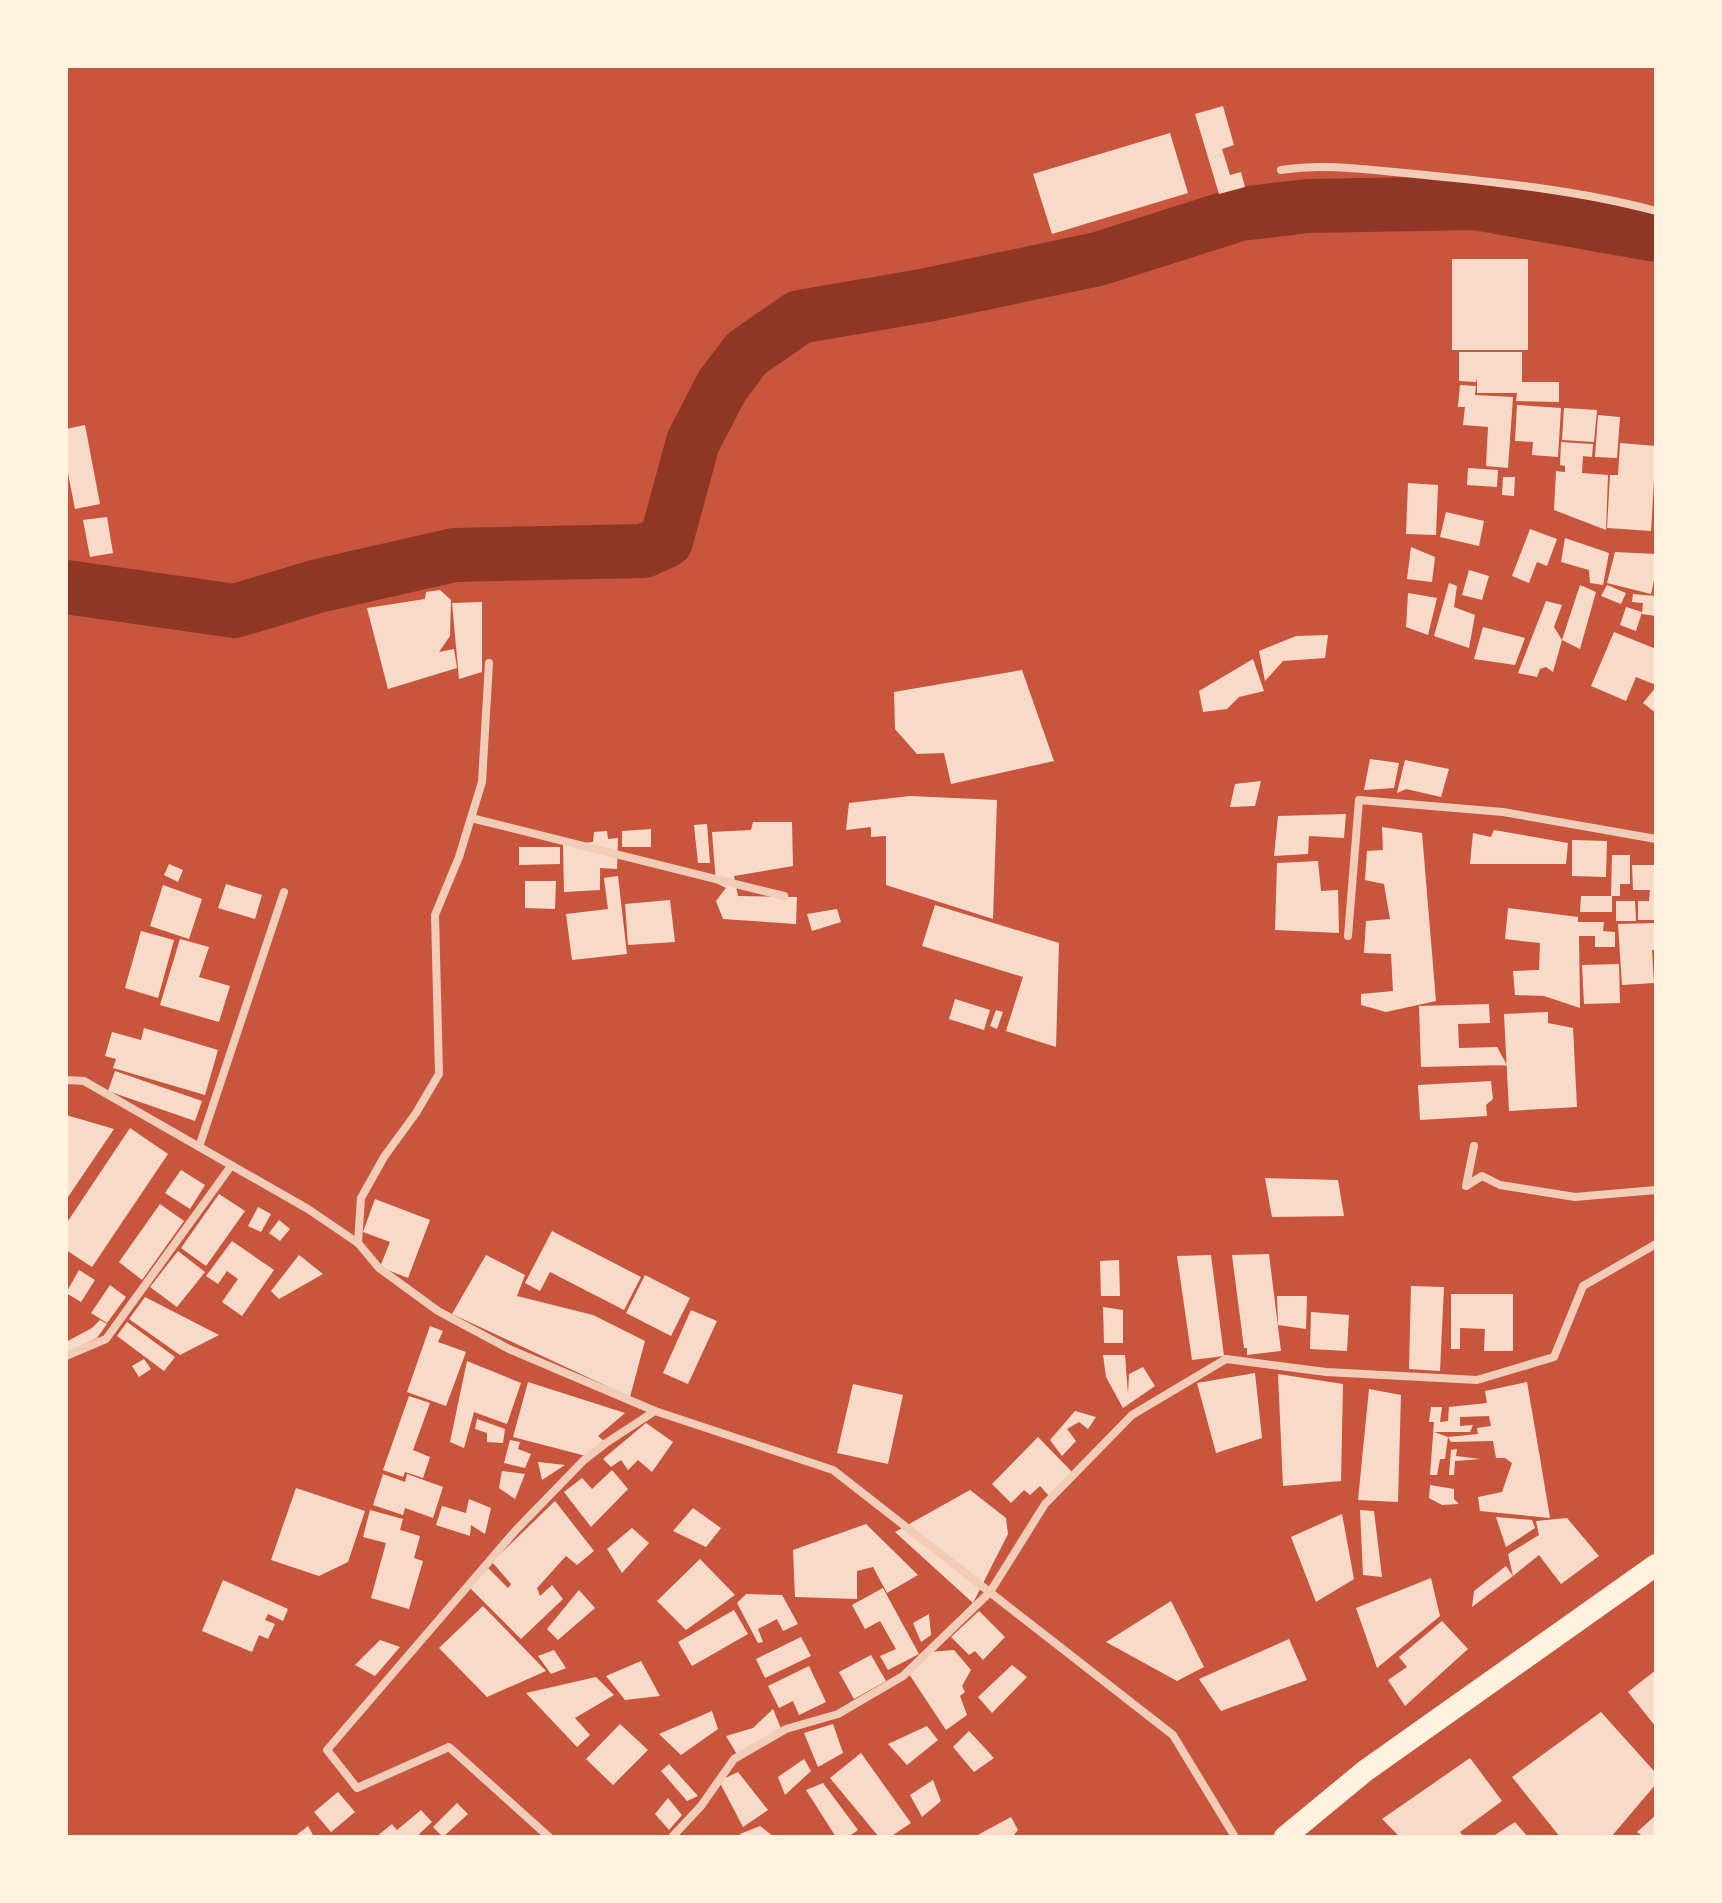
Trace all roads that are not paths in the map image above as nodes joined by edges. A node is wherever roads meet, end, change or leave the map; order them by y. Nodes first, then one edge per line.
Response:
1 (1281, 170) dead end
2 (1656, 211) edge
3 (489, 663) dead end
4 (471, 818) junction
5 (1656, 839) edge
6 (284, 892) dead end
7 (784, 896) dead end
8 (1348, 936) dead end
9 (66, 1080) edge
10 (1474, 1146) dead end
11 (199, 1147) junction
12 (231, 1166) junction
13 (1656, 1190) edge
14 (358, 1243) junction
15 (1656, 1244) edge
16 (66, 1356) edge
17 (655, 1411) junction
18 (1656, 1565) edge
19 (990, 1592) junction
20 (549, 1837) edge
21 (672, 1837) edge
22 (1235, 1837) edge
23 (1285, 1837) edge

1 - 2 street
3 - 4 street
4 - 7 street
4 - 14 street
5 - 8 street
6 - 11 street
9 - 11 street
10 - 13 street
11 - 12 street
12 - 14 street
12 - 16 street
14 - 17 street
15 - 19 street
17 - 19 street
17 - 20 street
18 - 23 highway
19 - 21 street
19 - 22 street

